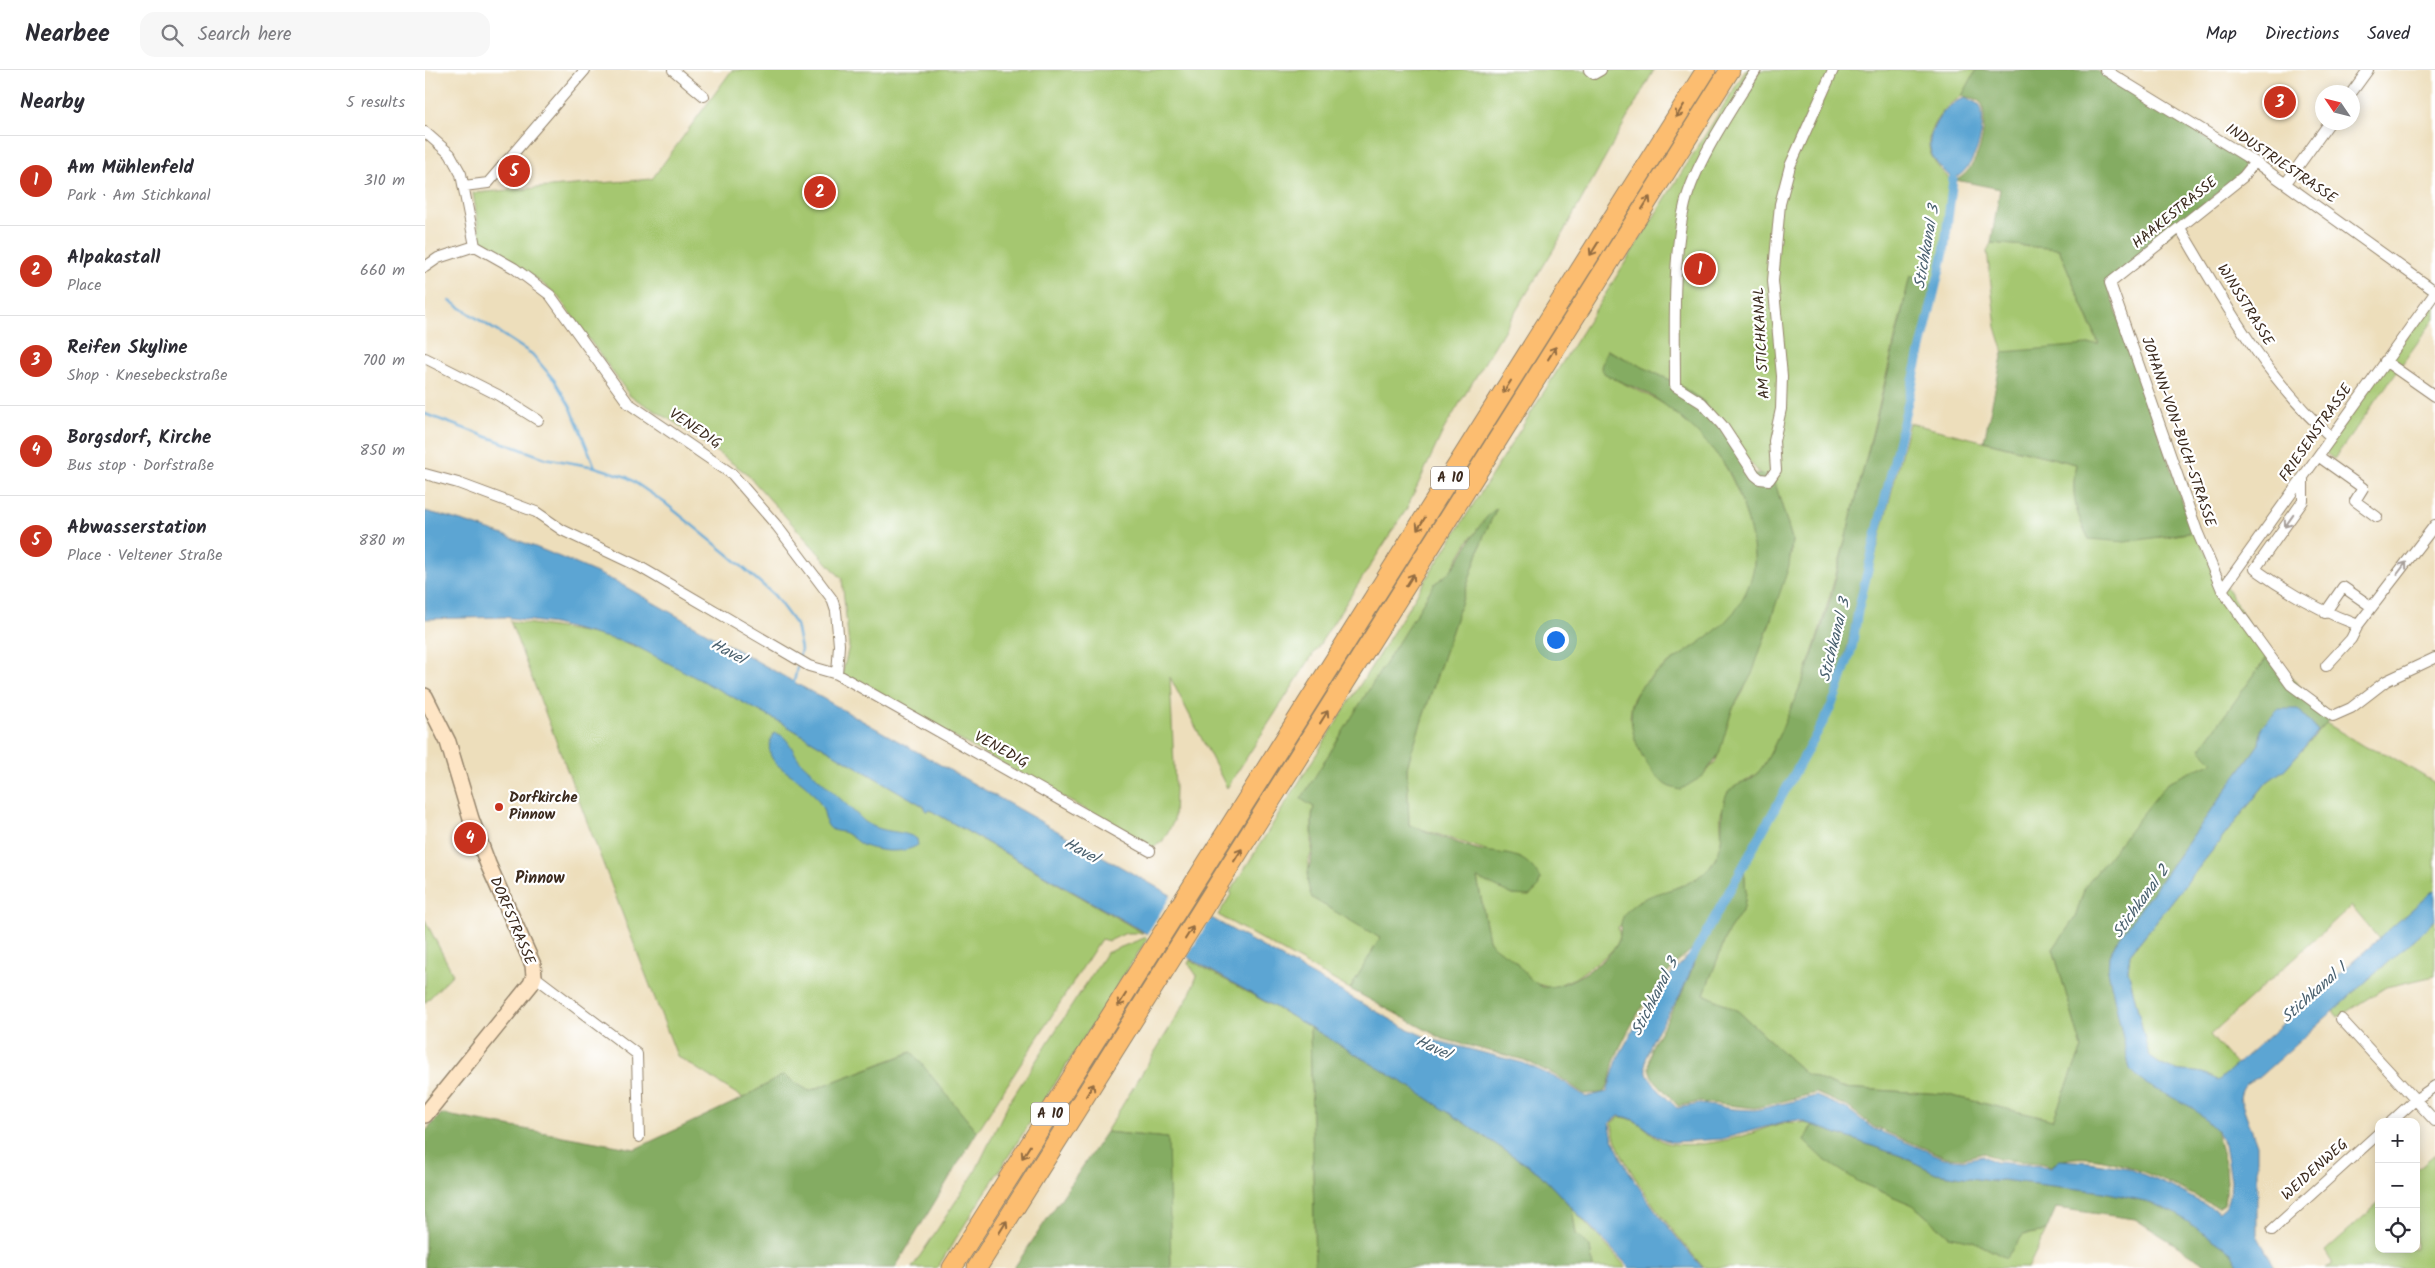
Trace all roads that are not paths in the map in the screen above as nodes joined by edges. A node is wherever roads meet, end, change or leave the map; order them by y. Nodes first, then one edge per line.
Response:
1 (585, 70) edge
2 (673, 70) edge
3 (1589, 70) edge
4 (1601, 70) edge
5 (1706, 70) edge
6 (1730, 70) edge
7 (1755, 70) edge
8 (1833, 70) edge
9 (2105, 70) edge
10 (2368, 70) edge
11 (2357, 85) edge
12 (704, 96) dead end
13 (2324, 130) edge
14 (425, 132) edge
15 (2255, 162) junction
16 (2286, 183) junction
17 (464, 186) junction
18 (2180, 228) junction
19 (475, 246) junction
20 (425, 267) edge
21 (2110, 283) joint
22 (2435, 292) edge
23 (425, 358) edge
24 (2385, 361) junction
25 (2435, 396) edge
26 (538, 420) dead end
27 (2331, 437) junction
28 (2318, 456) junction
29 (425, 474) edge
30 (2303, 477) junction
31 (2377, 517) dead end
32 (2435, 525) edge
33 (2222, 590) junction
34 (2372, 607) junction
35 (2325, 613) junction
36 (2358, 625) junction
37 (2435, 658) edge
38 (2326, 666) dead end
39 (837, 674) junction
40 (425, 696) edge
41 (1150, 851) dead end
42 (534, 976) junction
43 (2341, 1018) dead end
44 (2435, 1086) edge
45 (2415, 1100) junction
46 (425, 1115) edge
47 (2395, 1118) edge
48 (2435, 1121) edge
49 (639, 1137) dead end
50 (2375, 1137) edge
51 (2272, 1230) dead end
52 (952, 1268) edge
53 (977, 1268) edge

1 - 17 street
2 - 12 street
3 - 4 street
5 -> 52 highway, A 10
53 -> 6 highway, A 10
7 - 8 street, AM STICHKANAL
9 - 15 street, INDUSTRIESTRASSE
10 - 11 street
13 - 16 street
14 - 17 street
15 - 16 street, INDUSTRIESTRASSE
15 - 18 street, HAAKESTRASSE
16 - 22 street, INDUSTRIESTRASSE
17 - 19 street
18 - 21 street, HAAKESTRASSE
18 - 27 street, WINSSTRASSE
19 - 20 street
19 - 39 street, VENEDIG
21 - 33 street, JOHANN-VON-BUCH-STRASSE
22 - 24 street, FRIESENSTRASSE
23 - 26 street
24 - 25 street
24 - 27 street, FRIESENSTRASSE
27 - 28 street, FRIESENSTRASSE
28 - 30 street, FRIESENSTRASSE
28 - 31 street
29 - 39 street, VENEDIG
30 - 33 street, FRIESENSTRASSE
30 -> 35 street
34 -> 32 street
33 - 37 street, JOHANN-VON-BUCH-STRASSE
34 - 35 street
34 - 36 street
35 - 36 street
36 - 38 street
39 - 41 street, VENEDIG
40 - 42 main road, DORFSTRASSE
42 - 46 main road
42 - 49 street, DORFSTRASSE
43 - 45 street
44 - 45 street
45 - 47 street
45 - 48 street
50 - 51 street, WEIDENWEG

